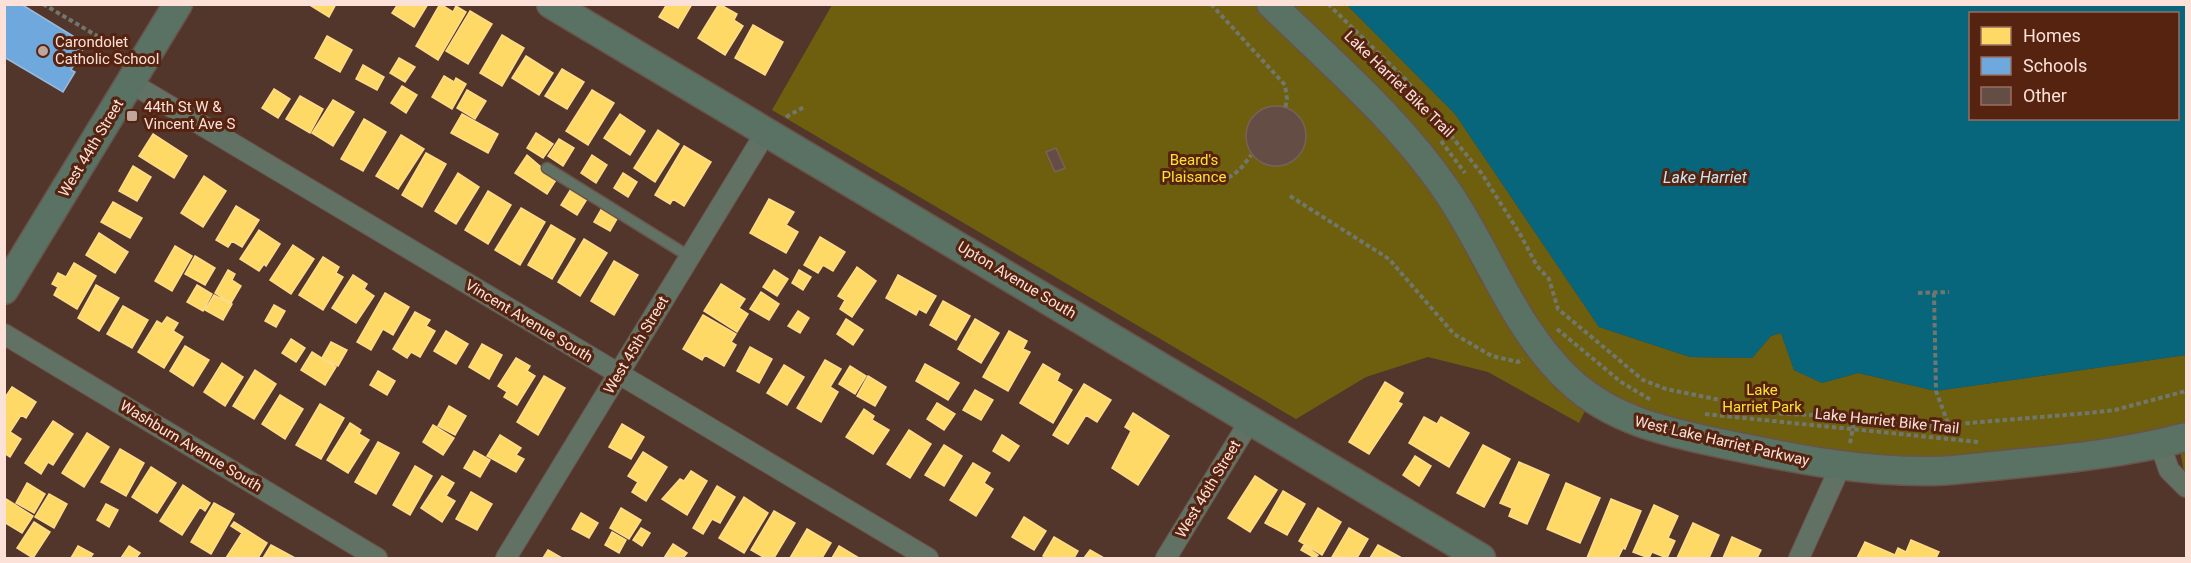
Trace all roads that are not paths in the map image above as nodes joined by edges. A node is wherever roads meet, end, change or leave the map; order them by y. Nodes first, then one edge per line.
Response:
1 (178, 4) edge
2 (551, 4) edge
3 (1271, 4) edge
4 (131, 83) junction
5 (775, 126) junction
6 (547, 168) dead end
7 (690, 257) junction
8 (4, 291) edge
9 (4, 334) edge
10 (618, 374) junction
11 (1251, 419) junction
12 (2173, 441) edge
13 (1841, 465) junction
14 (2187, 487) edge
15 (377, 558) edge
16 (506, 558) edge
17 (928, 558) edge
18 (1166, 558) edge
19 (1481, 558) edge
20 (1799, 558) edge

1 - 4 street, West 44th Street
2 - 5 street, Upton Avenue South
3 - 13 street, West Lake Harriet Parkway
4 - 8 street, West 44th Street
4 - 10 street, Vincent Avenue South
5 - 7 street, West 45th Street
5 - 11 street, Upton Avenue South
6 - 7 lane
7 - 10 street, West 45th Street
9 - 15 street, Washburn Avenue South
10 - 16 street, West 45th Street
10 - 17 street, Vincent Avenue South
11 - 18 street, West 46th Street
11 - 19 street, Upton Avenue South
12 - 13 street, West Lake Harriet Parkway
12 - 14 street
13 - 20 street

